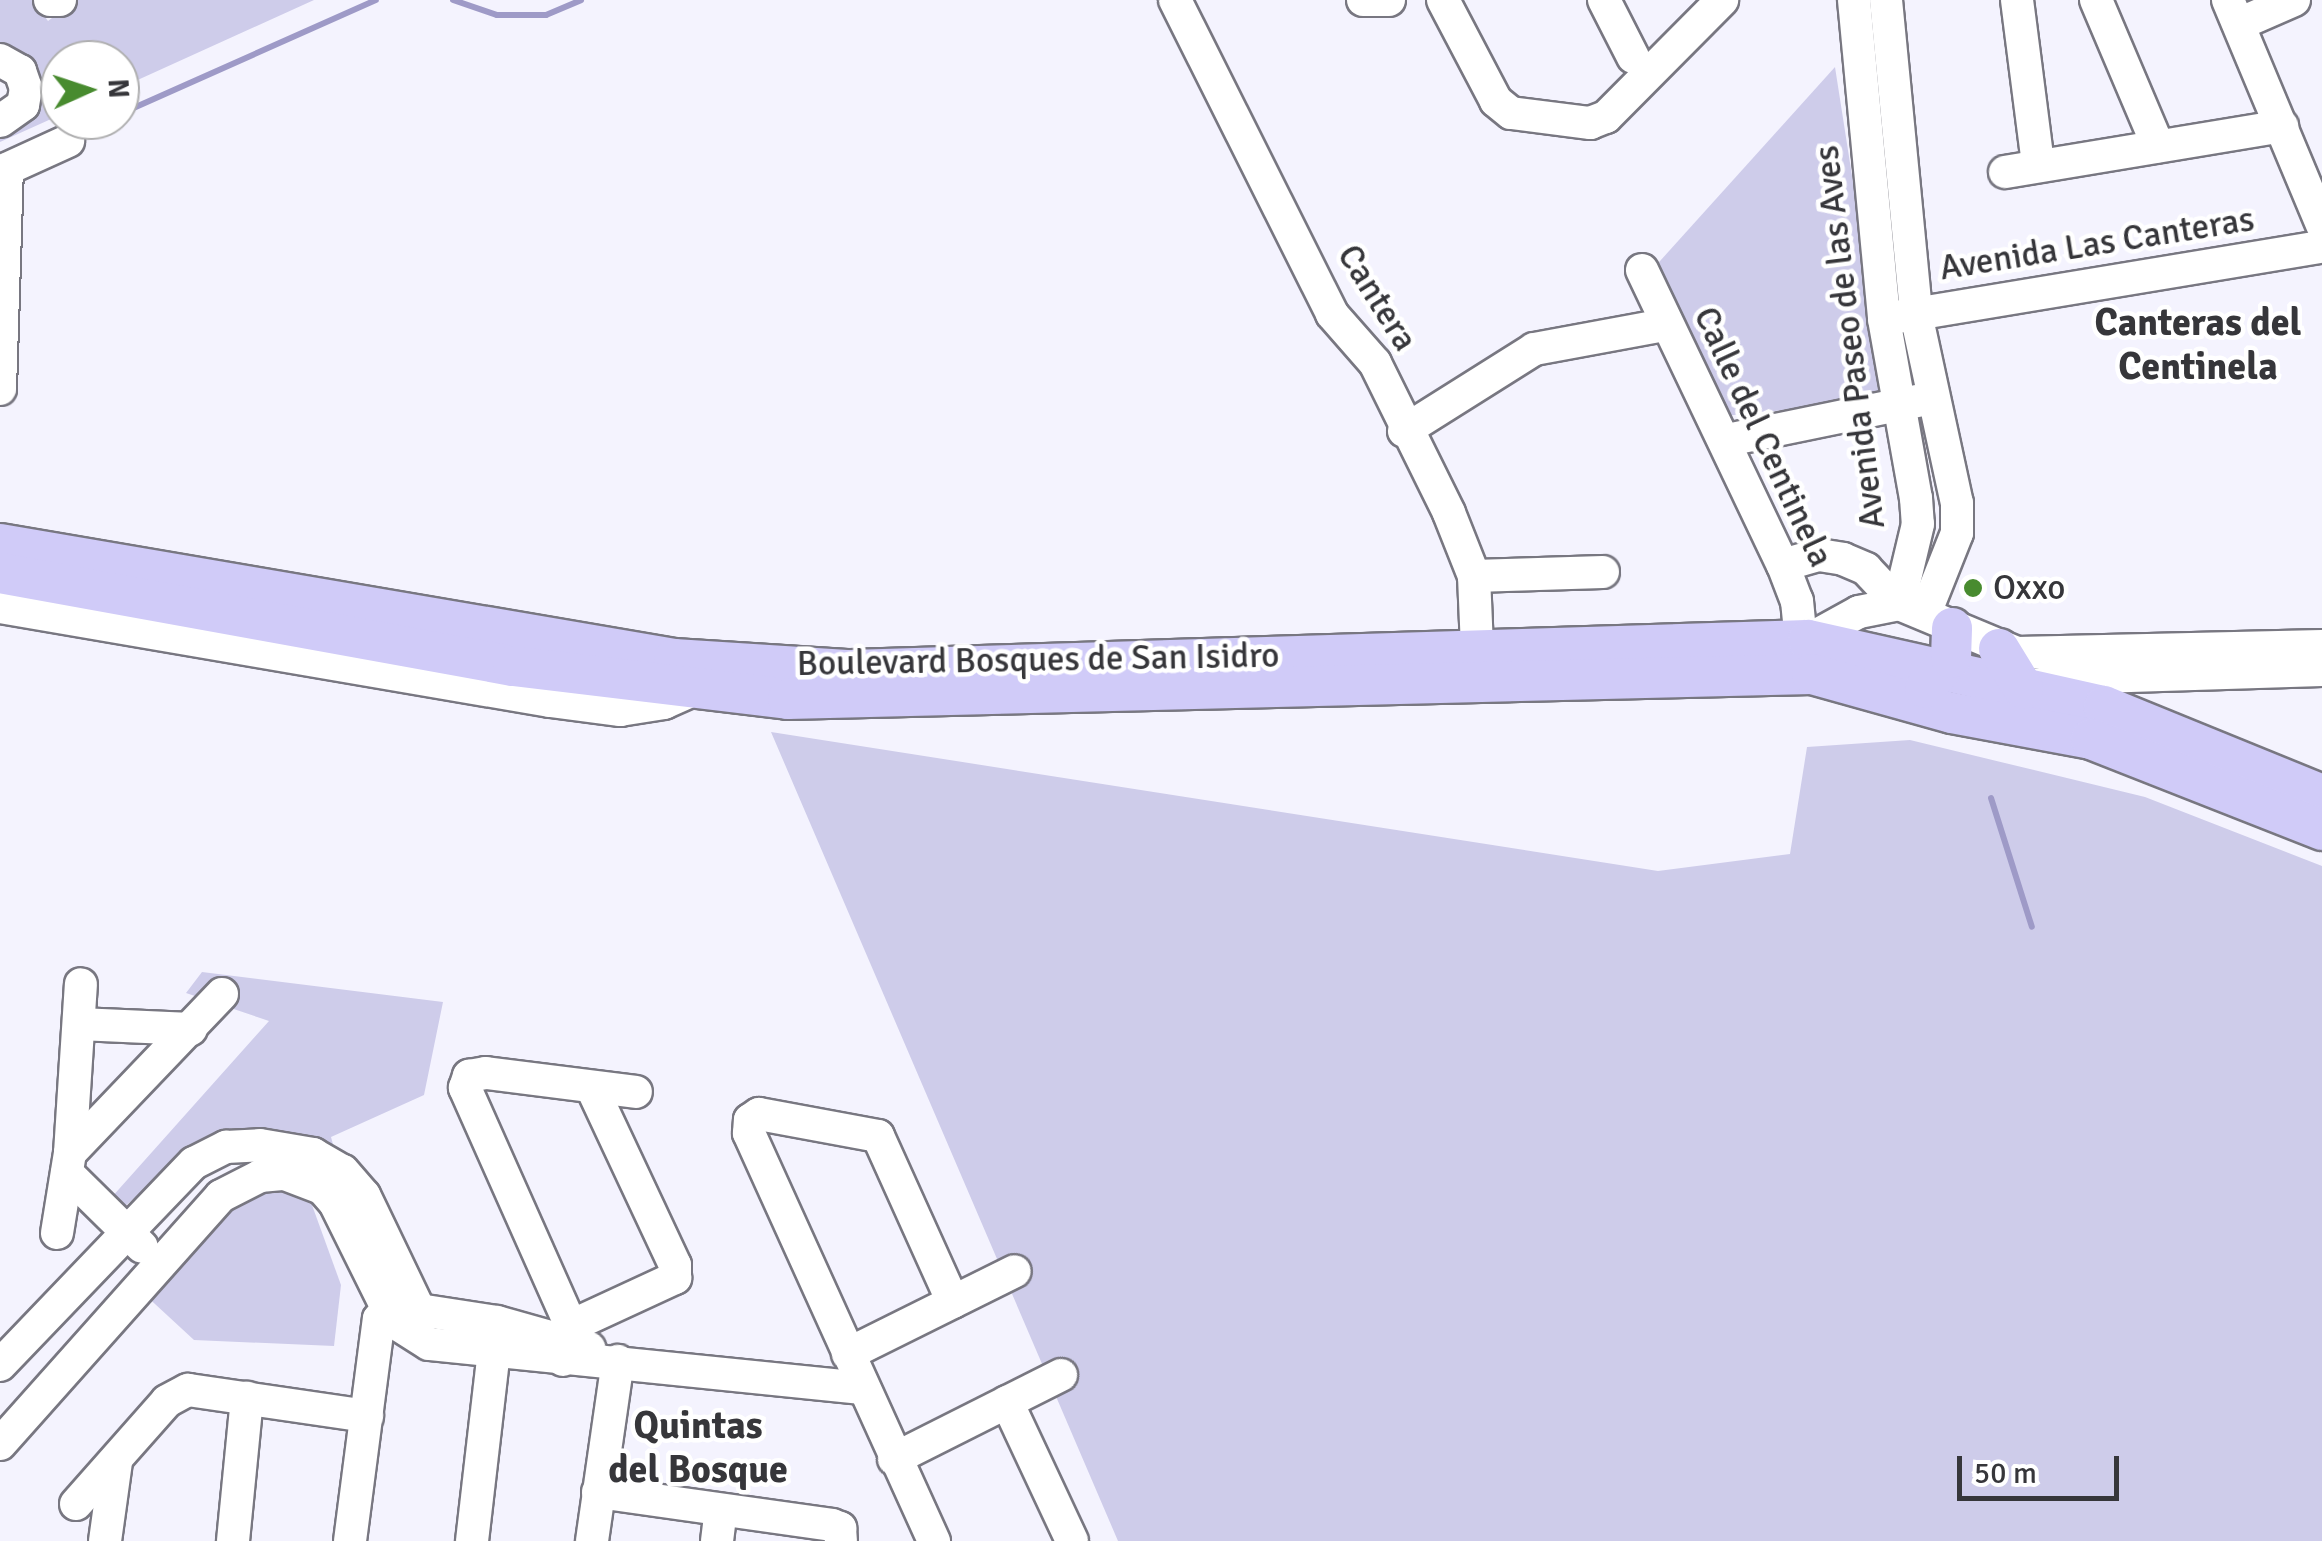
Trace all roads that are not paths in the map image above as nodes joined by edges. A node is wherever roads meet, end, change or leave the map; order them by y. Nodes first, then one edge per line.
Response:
1 (50, 0) edge
2 (60, 0) edge
3 (1174, 0) edge
4 (1363, 0) edge
5 (1389, 0) edge
6 (1443, 0) edge
7 (1604, 0) edge
8 (1722, 0) edge
9 (2017, 0) edge
10 (2096, 0) edge
11 (2294, 0) edge
12 (1869, 1) edge
13 (2233, 12) edge
14 (1633, 57) dead end
15 (0, 60) edge
16 (0, 121) edge
17 (2282, 126) junction
18 (68, 141) dead end
19 (2158, 146) junction
20 (2038, 165) junction
21 (4, 170) edge
22 (2005, 172) dead end
23 (2322, 225) edge
24 (2322, 247) edge
25 (1642, 270) dead end
26 (1900, 316) junction
27 (1664, 324) junction
28 (0, 388) edge
29 (1930, 396) junction
30 (1897, 406) junction
31 (1404, 431) junction
32 (1736, 438) dead end
33 (5, 549) edge
34 (1783, 565) junction
35 (1602, 572) dead end
36 (1474, 576) junction
37 (0, 607) edge
38 (1925, 615) junction
39 (1804, 641) junction
40 (2322, 646) edge
41 (1477, 649) junction
42 (1998, 649) junction
43 (2322, 670) edge
44 (1941, 672) junction
45 (695, 688) junction
46 (2023, 688) junction
47 (1910, 700) junction
48 (1978, 718) junction
49 (2322, 795) edge
50 (2322, 830) edge
51 (81, 984) dead end
52 (222, 994) dead end
53 (80, 1024) junction
54 (191, 1029) junction
55 (592, 1088) junction
56 (636, 1092) dead end
57 (260, 1161) junction
58 (69, 1163) junction
59 (194, 1163) junction
60 (221, 1196) junction
61 (128, 1232) junction
62 (57, 1233) dead end
63 (160, 1266) junction
64 (1015, 1271) dead end
65 (397, 1300) junction
66 (953, 1302) junction
67 (495, 1338) junction
68 (567, 1342) junction
69 (848, 1354) junction
70 (609, 1359) junction
71 (0, 1365) edge
72 (1061, 1375) dead end
73 (0, 1377) edge
74 (861, 1388) junction
75 (247, 1398) junction
76 (1007, 1402) junction
77 (34, 1408) junction
78 (366, 1416) junction
79 (0, 1444) edge
80 (894, 1458) junction
81 (116, 1462) junction
82 (598, 1492) junction
83 (76, 1504) dead end
84 (719, 1525) edge
85 (105, 1541) edge
86 (232, 1541) edge
87 (350, 1541) edge
88 (472, 1541) edge
89 (592, 1541) edge
90 (842, 1541) edge
91 (934, 1541) edge
92 (1072, 1541) edge

1 - 2 street
3 - 31 street, Cantera
4 - 5 street
6 - 8 street
7 - 14 street
9 - 20 street
10 - 19 street
11 - 13 street
12 - 26 street, Avenida Paseo de las Aves
13 - 17 street
15 - 16 street
17 - 19 street
17 - 23 street
18 - 21 street
19 - 20 street
20 - 22 street
21 - 28 street
24 - 26 street, Avenida Las Canteras
25 - 27 street, Calle del Centinela
26 - 29 street, Avenida Paseo de las Aves
26 - 30 street, Avenida Paseo de las Aves
27 - 31 street
27 - 34 street, Calle del Centinela
29 - 30 street
29 - 38 street, Avenida Paseo de las Aves
30 - 32 street
30 - 38 street, Avenida Paseo de las Aves
31 - 36 street, Cantera
33 - 41 main road, Boulevard Bosques de San Isidro
33 - 45 main road, Boulevard Bosques de San Isidro
34 - 38 street
34 - 39 street, Calle del Centinela
35 - 36 street
36 - 41 street, Cantera
37 - 45 street, Boulevard Bosques de San Isidro
38 - 39 street
38 - 42 street
38 - 44 main road
39 - 41 main road, Boulevard Bosques de San Isidro
39 - 44 main road, Boulevard Bosques de San Isidro
40 - 42 street
42 - 46 main road
43 - 46 street
44 - 46 main road, Boulevard Bosques de San Isidro
44 - 47 main road
45 - 47 main road, Boulevard Bosques de San Isidro
46 - 48 street
46 - 49 main road, Boulevard Bosques de San Isidro
47 - 48 main road, Boulevard Bosques de San Isidro
48 - 50 main road, Boulevard Bosques de San Isidro
51 - 53 street
52 - 54 street
53 - 54 street
53 - 58 street
54 - 58 street
55 - 56 street
55 - 68 street
55 - 68 street
57 - 59 street
57 - 60 street
57 - 65 street
58 - 61 street
58 - 62 street
59 - 60 street
59 - 61 street
60 - 63 street
61 - 63 street
61 - 71 street
63 - 77 street
64 - 66 street
65 - 67 street
65 - 78 street
66 - 69 street
66 - 69 street
67 - 68 street
67 - 88 street
68 - 70 street
69 - 74 street
70 - 74 street
70 - 82 street
72 - 76 street
73 - 77 street
74 - 80 street
75 - 78 street
75 - 81 street
75 - 86 street
76 - 80 street
76 - 92 street
77 - 79 street
78 - 87 street
80 - 91 street
81 - 83 street
81 - 85 street
82 - 84 street
82 - 89 street
84 - 90 street

